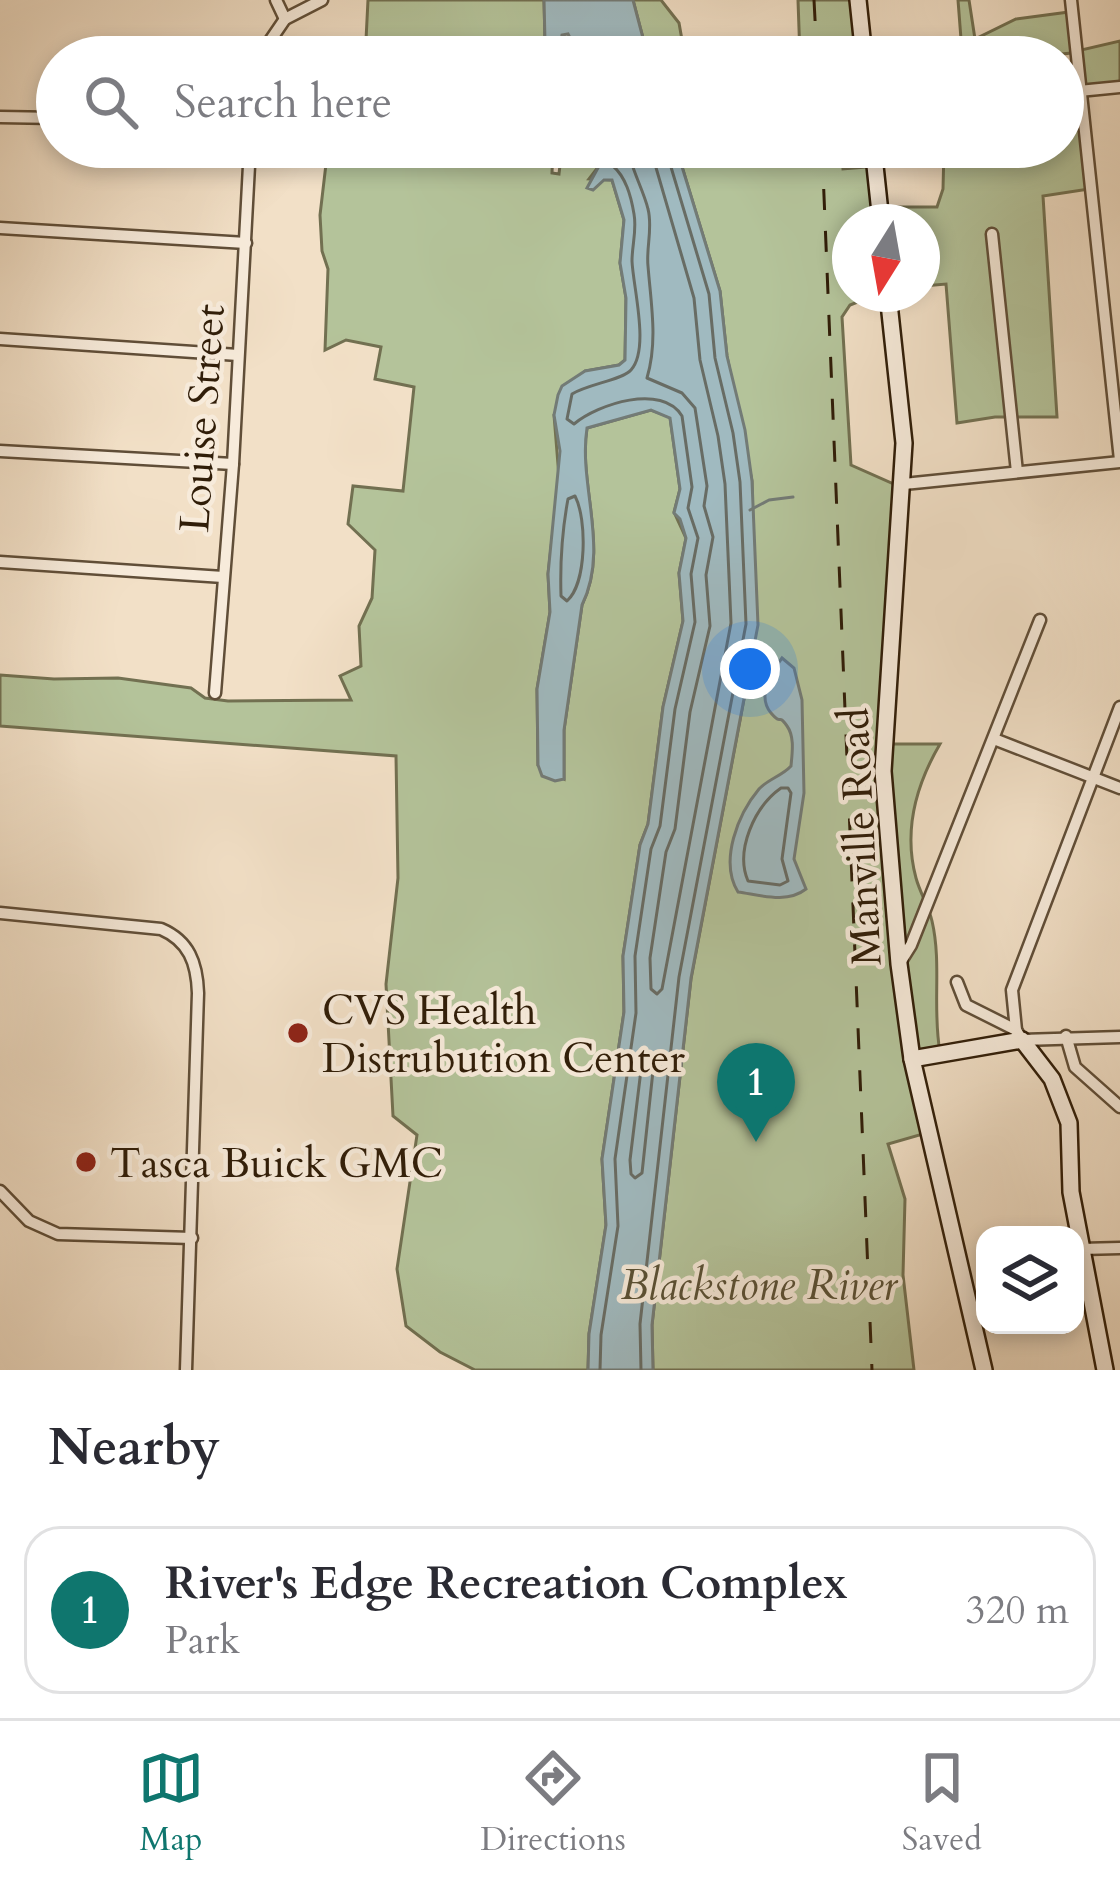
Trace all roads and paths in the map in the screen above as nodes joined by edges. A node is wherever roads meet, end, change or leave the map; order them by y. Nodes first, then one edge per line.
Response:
1 (276, 0) edge
2 (322, 0) edge
3 (859, 0) edge
4 (1071, 0) edge
5 (285, 20) junction
6 (274, 36) edge
7 (862, 36) edge
8 (1074, 36) edge
9 (1120, 87) edge
10 (1084, 91) edge
11 (0, 117) edge
12 (36, 118) edge
13 (1084, 136) edge
14 (249, 168) edge
15 (876, 168) edge
16 (879, 204) edge
17 (0, 228) edge
18 (992, 234) dead end
19 (246, 243) junction
20 (891, 312) edge
21 (0, 339) edge
22 (238, 355) junction
23 (0, 451) edge
24 (1120, 461) edge
25 (233, 464) junction
26 (1017, 472) junction
27 (904, 484) junction
28 (0, 562) edge
29 (223, 578) junction
30 (1040, 620) dead end
31 (215, 693) dead end
32 (1120, 707) edge
33 (994, 739) junction
34 (1093, 778) junction
35 (1120, 788) edge
36 (0, 914) edge
37 (899, 964) junction
38 (957, 982) dead end
39 (1019, 1035) junction
40 (1066, 1036) junction
41 (1120, 1037) edge
42 (912, 1059) junction
43 (1120, 1107) edge
44 (0, 1191) edge
45 (1077, 1226) edge
46 (192, 1238) junction
47 (1120, 1248) edge
48 (1084, 1249) edge
49 (1084, 1264) edge
50 (186, 1370) edge
51 (984, 1370) edge
52 (1105, 1370) edge

1 - 5 street
2 - 5 street
3 - 7 main road
4 - 8 street
5 - 6 street
9 - 10 street
11 - 12 street
13 - 24 street
14 - 19 street, Louise Street
15 - 16 main road
17 - 19 street
18 - 26 street
19 - 22 street, Louise Street
20 - 27 main road, Manville Road
21 - 22 street
22 - 25 street, Louise Street
23 - 25 street
24 - 26 street
25 - 29 street, Louise Street
26 - 27 street
27 - 37 main road, Manville Road
28 - 29 street
29 - 31 street, Louise Street
30 - 33 street
32 - 34 street
33 - 34 street
33 - 37 street
34 - 35 street
34 - 39 street
36 - 46 street
37 - 42 main road, Manville Road
38 - 39 street
39 - 40 street
39 - 42 main road
39 - 45 main road
40 - 41 street
40 - 43 street
42 - 51 main road, Manville Road
44 - 46 street
46 - 50 street
47 - 48 street
49 - 52 main road

